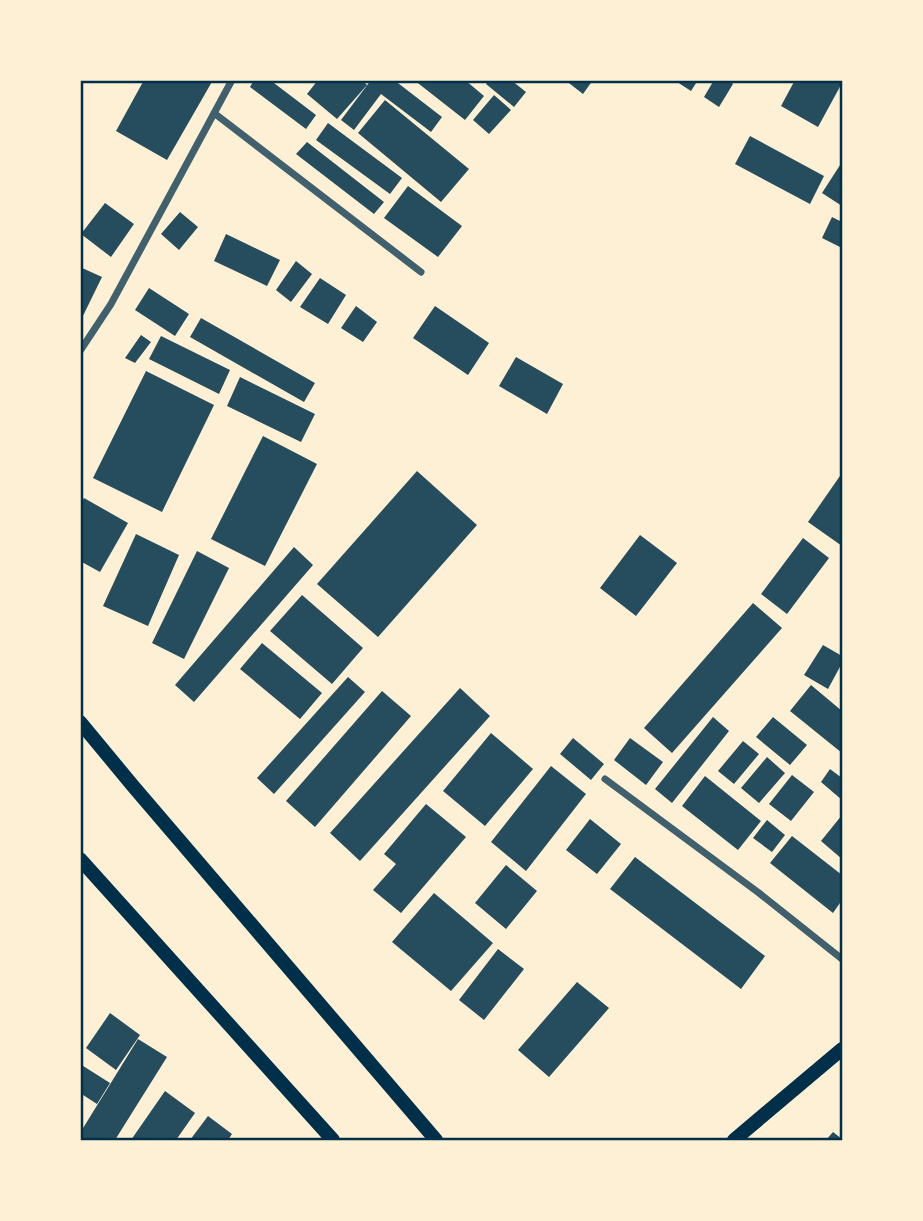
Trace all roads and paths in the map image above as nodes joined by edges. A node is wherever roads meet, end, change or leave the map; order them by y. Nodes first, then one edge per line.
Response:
1 (232, 80) edge
2 (214, 113) junction
3 (421, 272) dead end
4 (80, 351) edge
5 (80, 722) edge
6 (605, 779) dead end
7 (80, 859) edge
8 (842, 959) edge
9 (842, 1049) edge
10 (332, 1140) edge
11 (436, 1140) edge
12 (734, 1140) edge

1 - 2 street
2 - 3 street
2 - 4 street
5 - 11 main road
6 - 8 street
7 - 10 main road
9 - 12 main road

